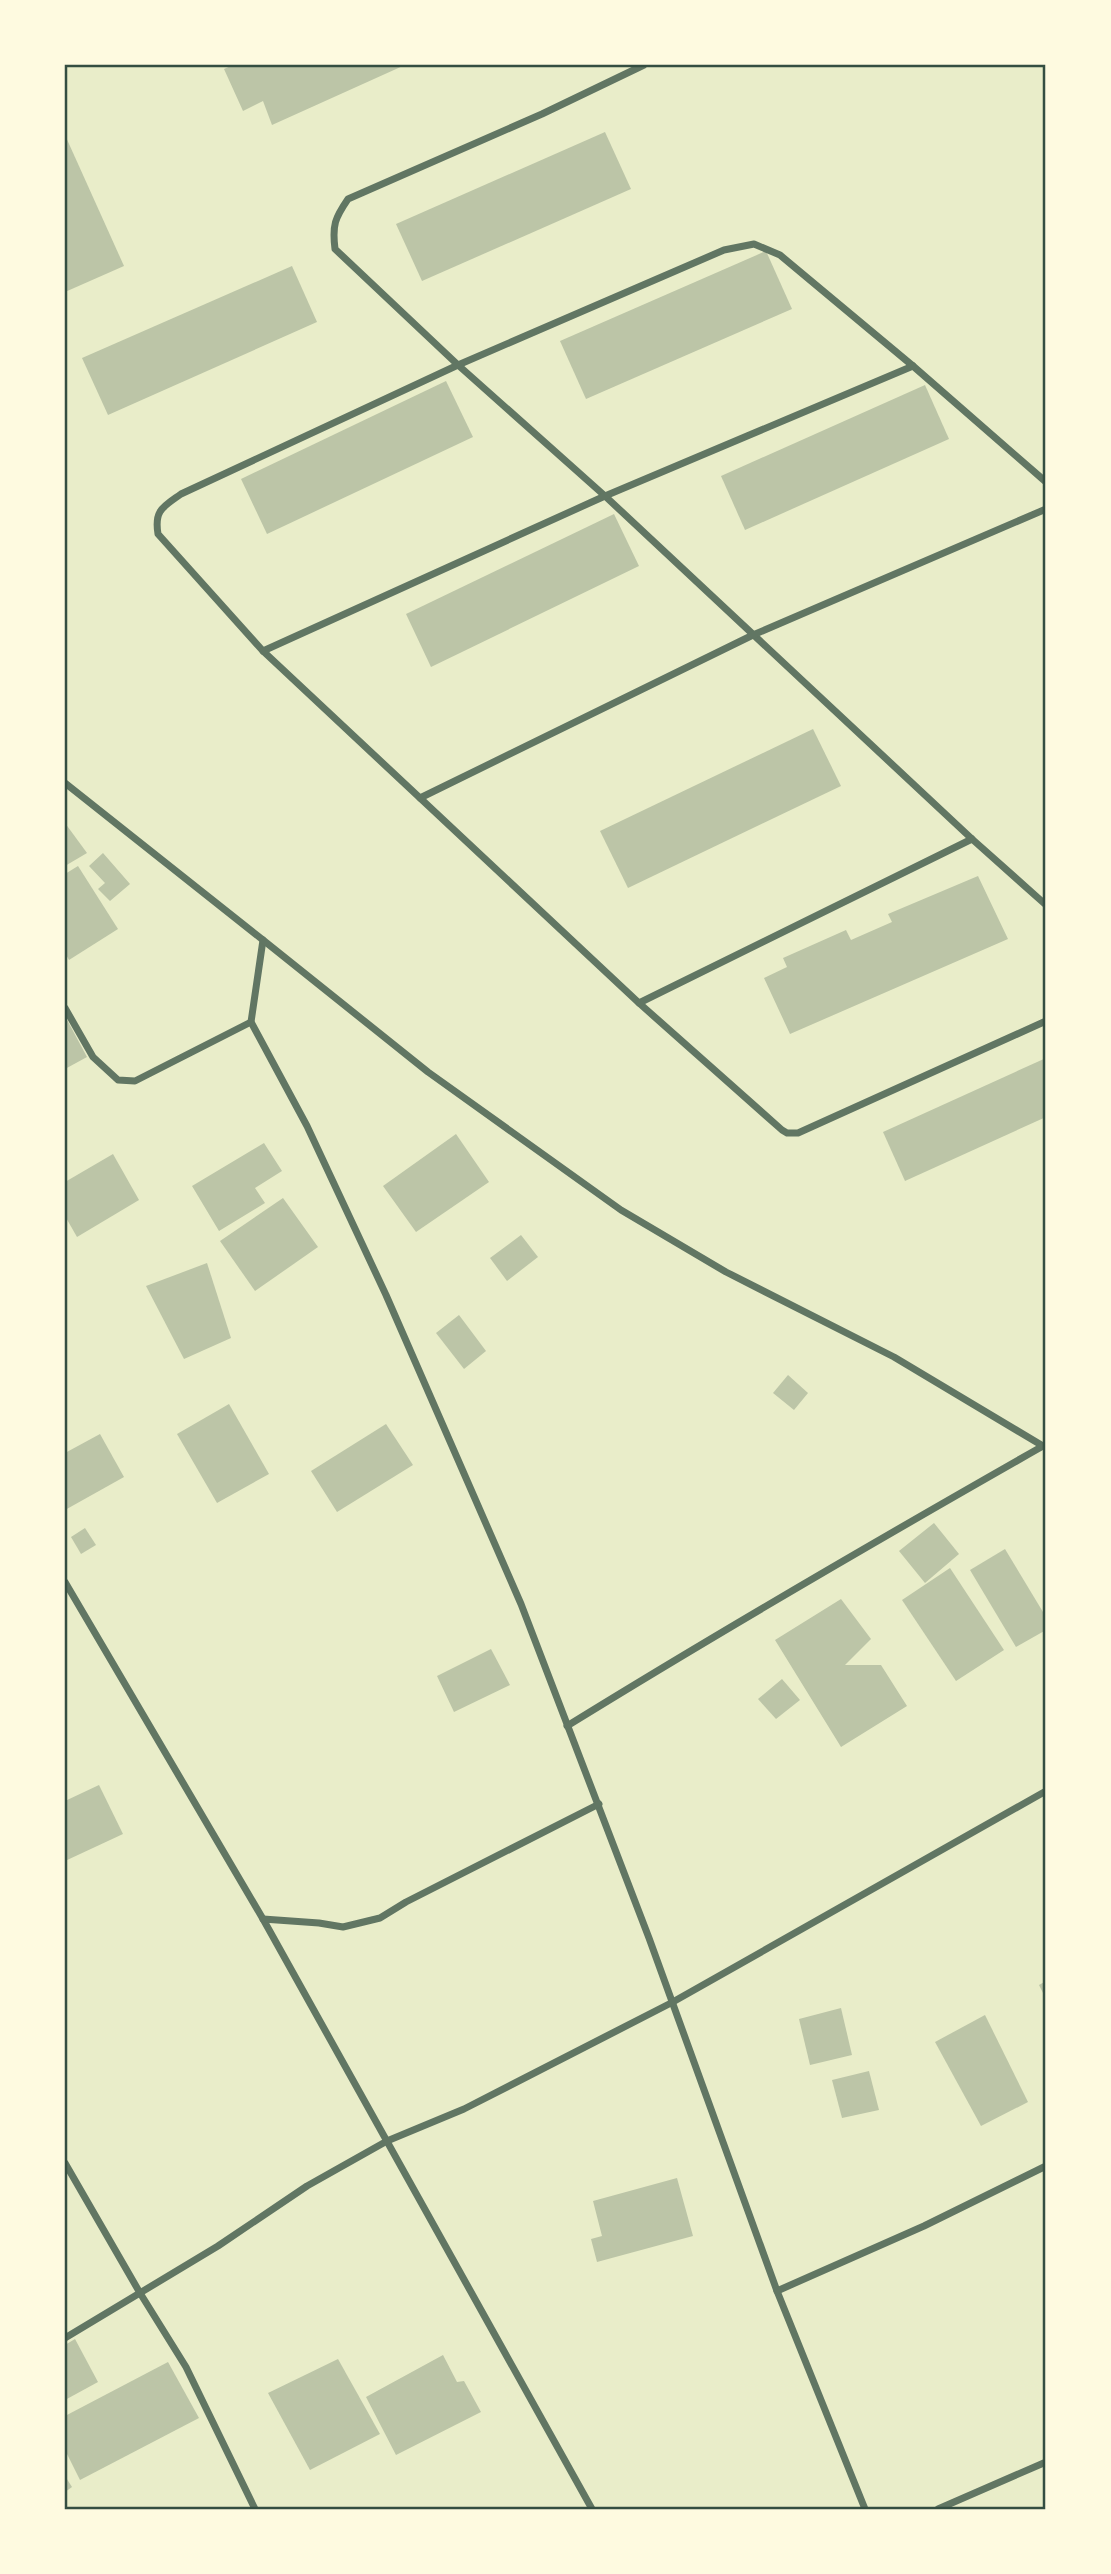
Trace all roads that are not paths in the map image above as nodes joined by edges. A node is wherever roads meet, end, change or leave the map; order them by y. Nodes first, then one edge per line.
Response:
1 (643, 65) edge
2 (458, 365) junction
3 (912, 366) junction
4 (1046, 482) edge
5 (605, 496) junction
6 (1046, 509) edge
7 (753, 635) junction
8 (263, 651) junction
9 (65, 783) edge
10 (420, 798) junction
11 (972, 839) junction
12 (1046, 905) edge
13 (263, 940) junction
14 (639, 1003) junction
15 (65, 1008) edge
16 (1046, 1021) edge
17 (251, 1022) junction
18 (1045, 1446) edge
19 (65, 1581) edge
20 (567, 1726) junction
21 (1046, 1791) edge
22 (599, 1804) junction
23 (263, 1919) junction
24 (671, 2003) junction
25 (387, 2141) junction
26 (65, 2162) edge
27 (1046, 2166) edge
28 (778, 2291) junction
29 (140, 2293) junction
30 (65, 2338) edge
31 (1046, 2462) edge
32 (255, 2509) edge
33 (592, 2509) edge
34 (865, 2509) edge
35 (937, 2509) edge

1 - 2 street
2 - 3 street
2 - 5 street
2 - 8 street
3 - 4 street
3 - 5 street
5 - 7 street
5 - 8 street
6 - 7 street
7 - 10 street
7 - 11 street
8 - 10 street
9 - 13 street
10 - 14 street
11 - 12 street
11 - 14 street
13 - 17 street
13 - 18 street
14 - 16 street
15 - 17 street
17 - 20 street
18 - 20 street
19 - 23 street
20 - 22 street
21 - 24 street
22 - 23 street
22 - 24 street
23 - 25 street
24 - 25 street
24 - 28 street
25 - 29 street
25 - 33 street
26 - 29 street
27 - 28 street
28 - 34 street
29 - 30 street
29 - 32 street
31 - 35 street

